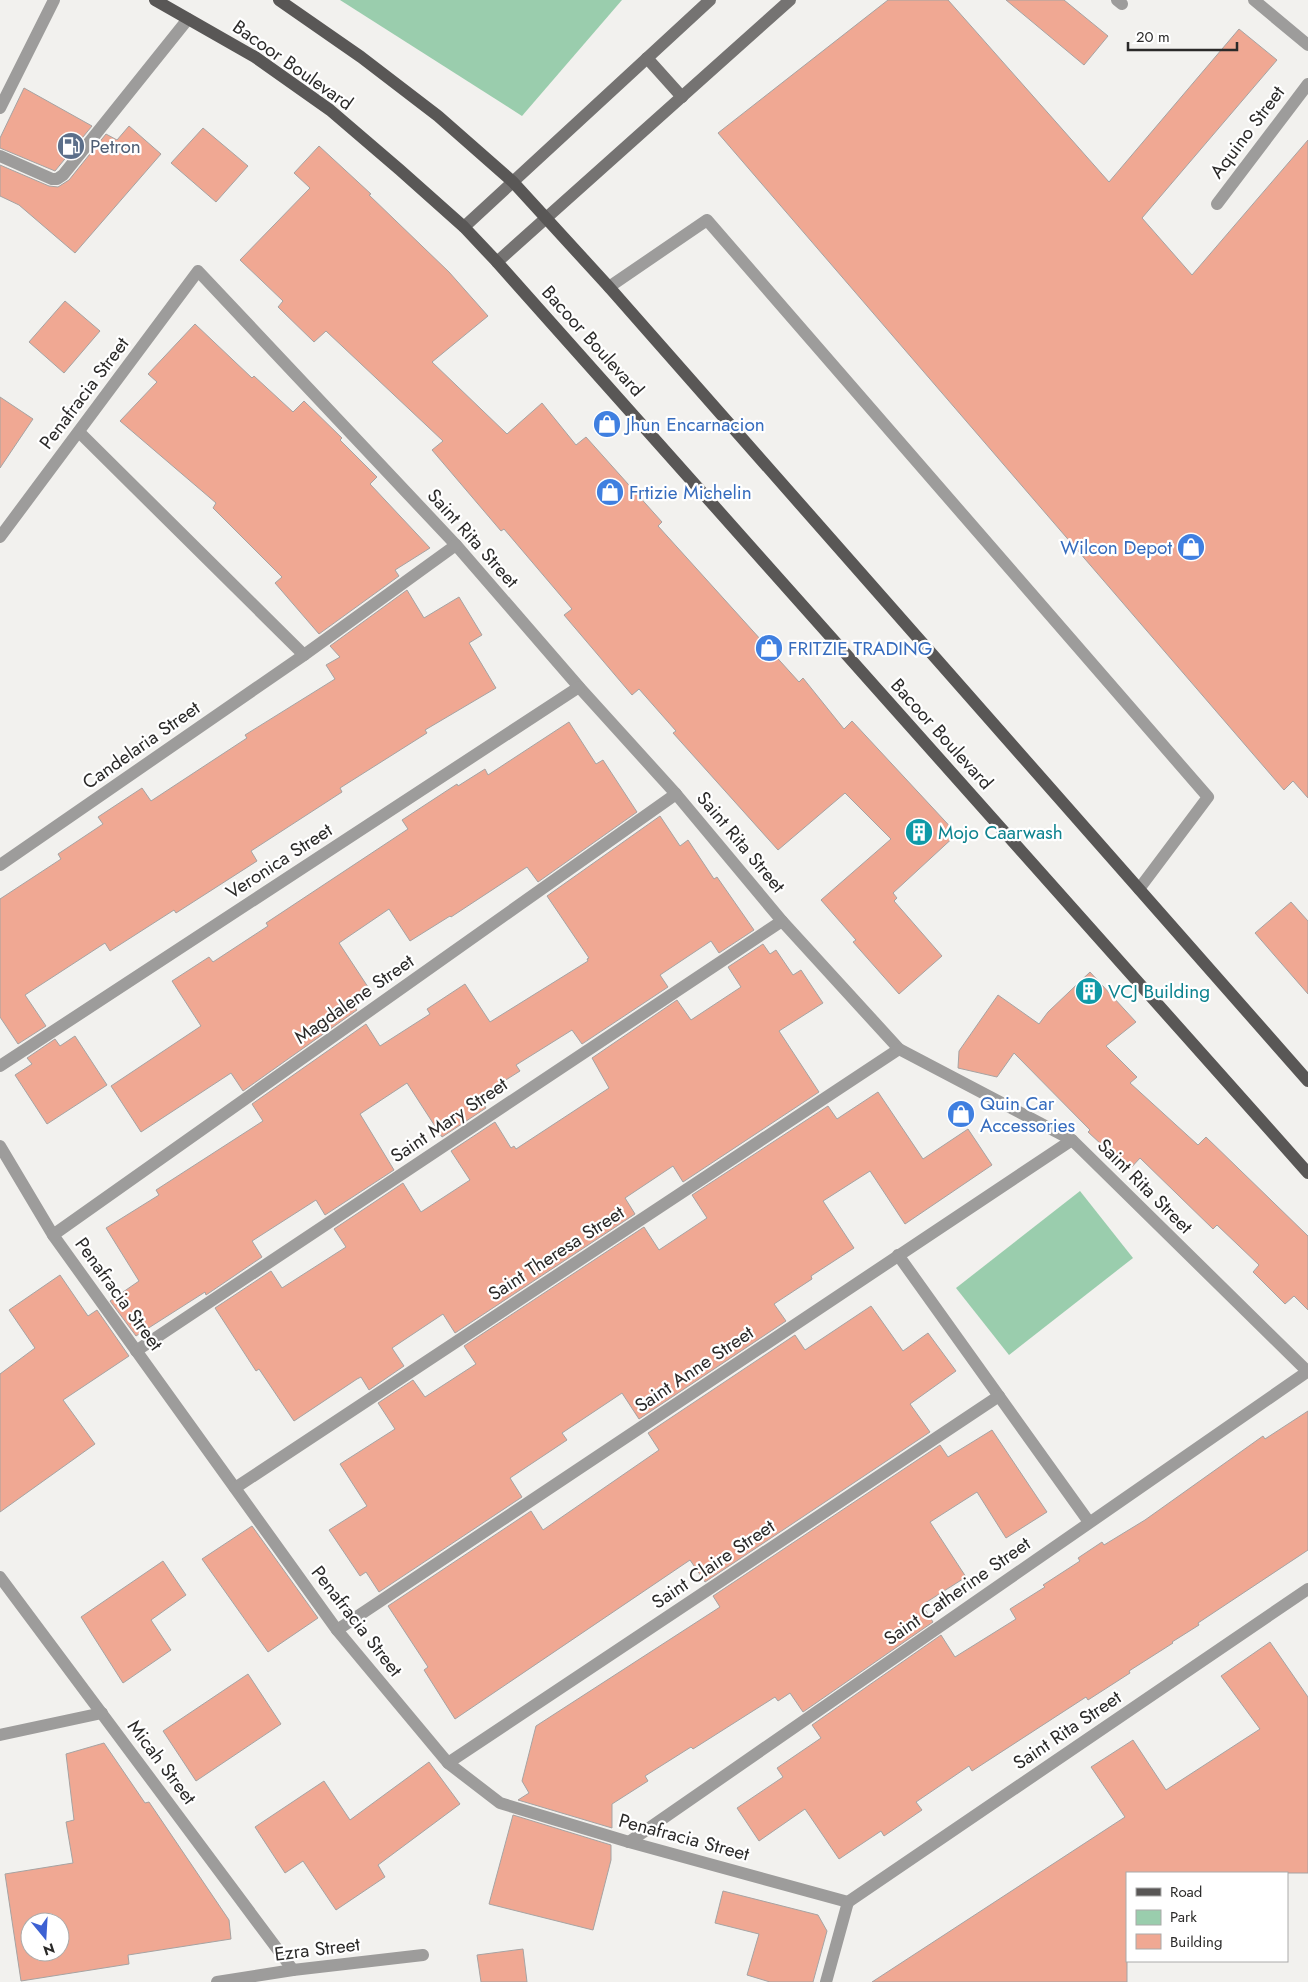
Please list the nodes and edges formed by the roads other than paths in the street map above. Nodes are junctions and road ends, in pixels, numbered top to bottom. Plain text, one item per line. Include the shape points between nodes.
1 (54, 0) edge
2 (155, 0) edge
3 (278, 0) edge
4 (710, 0) edge
5 (790, 0) edge
6 (1254, 0) edge
7 (188, 19) junction
8 (1308, 45) edge
9 (647, 58) junction
10 (1308, 84) edge
11 (682, 97) junction
12 (0, 108) edge
13 (0, 156) edge
14 (513, 182) junction
15 (1216, 204) dead end
16 (546, 217) junction
17 (464, 227) junction
18 (498, 262) junction
19 (198, 271) joint
20 (608, 286) junction
21 (79, 432) junction
22 (0, 537) edge
23 (456, 545) junction
24 (304, 655) junction
25 (579, 687) junction
26 (676, 794) junction
27 (0, 865) edge
28 (1139, 888) junction
29 (782, 921) junction
30 (899, 1049) junction
31 (0, 1066) edge
32 (1308, 1081) edge
33 (1072, 1140) junction
34 (0, 1146) edge
35 (1308, 1173) edge
36 (53, 1234) junction
37 (898, 1255) junction
38 (136, 1351) junction
39 (1308, 1372) edge
40 (999, 1396) junction
41 (235, 1488) junction
42 (1089, 1522) junction
43 (0, 1577) edge
44 (1308, 1590) edge
45 (337, 1630) junction
46 (102, 1713) junction
47 (0, 1735) edge
48 (448, 1763) junction
49 (629, 1842) junction
50 (848, 1902) junction
51 (422, 1955) dead end
52 (293, 1970) junction
53 (217, 1982) edge
54 (826, 1982) edge

1 - 12 street
2 - 7 main road, Bacoor Boulevard
3 - 14 main road via 361,57 438,116
4 - 9 street
5 - 11 street
6 - 8 street
7 - 13 street via 57,179
7 - 17 main road, Bacoor Boulevard via 255,57 330,110
9 - 11 street
9 - 14 street
10 - 15 street, Aquino Street
11 - 16 street
14 - 16 main road
14 - 17 street
16 - 18 street
16 - 20 main road
17 - 18 main road, Bacoor Boulevard
18 - 35 main road, Bacoor Boulevard
19 - 21 street, Penafracia Street
19 - 23 street, Saint Rita Street
20 - 28 main road
20 - 28 street via 707,220 1208,797
21 - 22 street, Penafracia Street
21 - 24 street
23 - 24 street, Candelaria Street
23 - 25 street, Saint Rita Street
24 - 27 street, Candelaria Street
25 - 26 street, Saint Rita Street
25 - 31 street, Veronica Street
26 - 29 street, Saint Rita Street
26 - 36 street, Magdalene Street
28 - 32 main road
29 - 30 street, Saint Rita Street
29 - 38 street, Saint Mary Street
30 - 33 street, Saint Rita Street
30 - 41 street, Saint Theresa Street
33 - 37 street, Saint Anne Street
33 - 39 street, Saint Rita Street
34 - 36 street, Penafracia Street
36 - 38 street, Penafracia Street
37 - 40 street
37 - 45 street, Saint Anne Street
38 - 41 street, Penafracia Street
39 - 42 street, Saint Catherine Street
40 - 42 street
40 - 48 street, Saint Claire Street
41 - 45 street, Penafracia Street
42 - 49 street, Saint Catherine Street
43 - 46 street, Micah Street
44 - 50 street, Saint Rita Street
45 - 48 street, Penafracia Street
46 - 47 street
46 - 52 street, Micah Street
48 - 49 street, Penafracia Street via 500,1804
49 - 50 street, Penafracia Street
50 - 54 street
51 - 52 street, Ezra Street
52 - 53 street, Ezra Street

